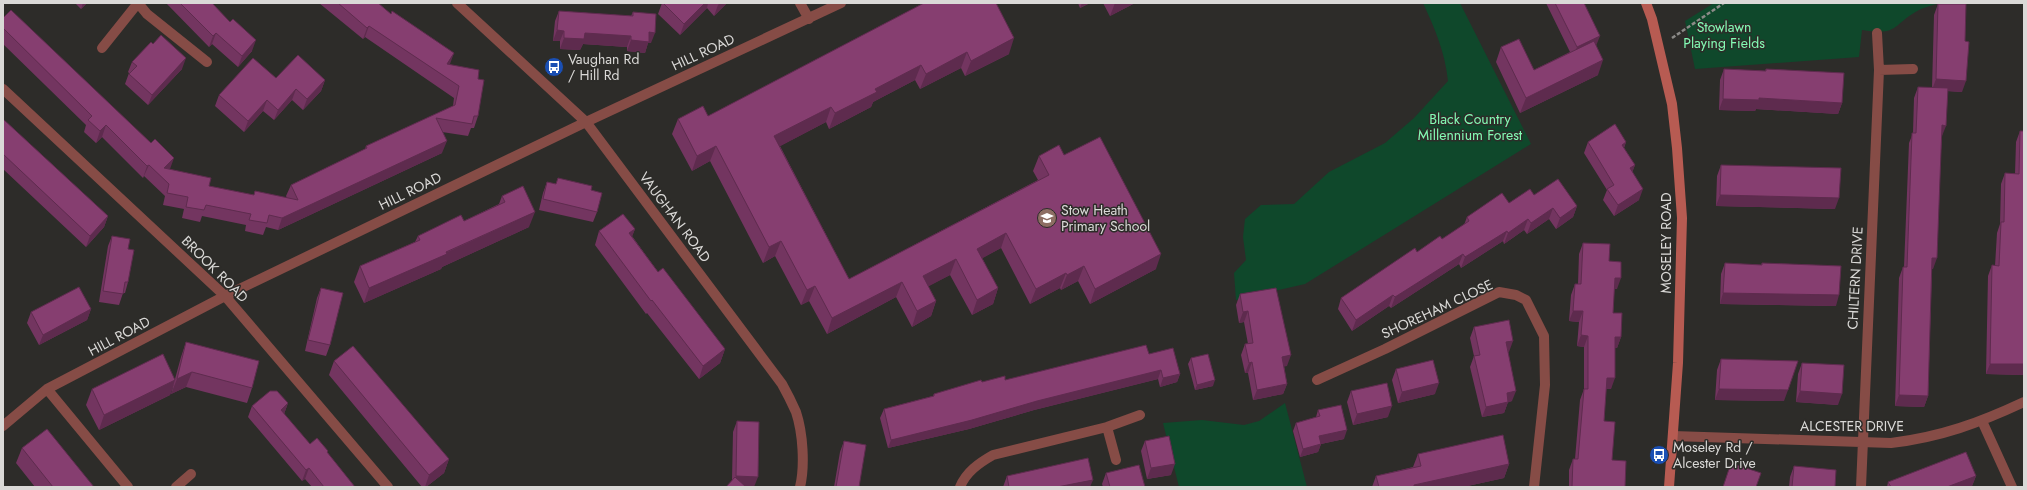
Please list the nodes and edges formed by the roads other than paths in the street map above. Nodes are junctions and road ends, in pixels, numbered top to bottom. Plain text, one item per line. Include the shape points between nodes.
1 (138, 3) edge
2 (458, 3) edge
3 (800, 3) edge
4 (841, 3) edge
5 (1646, 3) edge
6 (809, 18) junction
7 (1877, 33) dead end
8 (102, 48) dead end
9 (207, 62) dead end
10 (1913, 69) dead end
11 (1879, 70) junction
12 (3, 89) edge
13 (586, 122) junction
14 (225, 296) junction
15 (1317, 380) dead end
16 (47, 389) junction
17 (2024, 402) edge
18 (1140, 415) dead end
19 (1982, 421) junction
20 (3, 426) edge
21 (1107, 427) junction
22 (1673, 436) junction
23 (1862, 442) junction
24 (1116, 460) dead end
25 (191, 474) dead end
26 (128, 487) edge
27 (176, 487) edge
28 (388, 487) edge
29 (800, 487) edge
30 (960, 487) edge
31 (1534, 487) edge
32 (1669, 487) edge
33 (1861, 487) edge
34 (2012, 487) edge

1 - 8 street
1 - 9 street via 147,14
2 - 13 street, VAUGHAN ROAD
3 - 6 street
4 - 6 street, HILL ROAD
5 - 22 street, MOSELEY ROAD via 1672,104 1678,148 1682,218
6 - 13 street, HILL ROAD
7 - 11 street, CHILTERN DRIVE
10 - 11 street
11 - 23 street, CHILTERN DRIVE
12 - 14 street, BROOK ROAD
13 - 14 street, HILL ROAD
13 - 29 street, VAUGHAN ROAD via 782,384 796,413 802,447 803,474
14 - 16 street, HILL ROAD
14 - 28 street, BROOK ROAD
15 - 31 street, SHOREHAM CLOSE via 1499,292 1516,295 1526,300 1544,336 1545,385
16 - 20 street, HILL ROAD
16 - 26 street
17 - 19 street, ALCESTER DRIVE
18 - 21 street
19 - 23 street, ALCESTER DRIVE via 1922,439 1891,443
19 - 34 street
21 - 24 street
21 - 30 street via 993,455 977,464 963,479
22 - 23 street, ALCESTER DRIVE
22 - 32 street, MOSELEY ROAD
23 - 33 street, CHILTERN DRIVE
25 - 27 street

